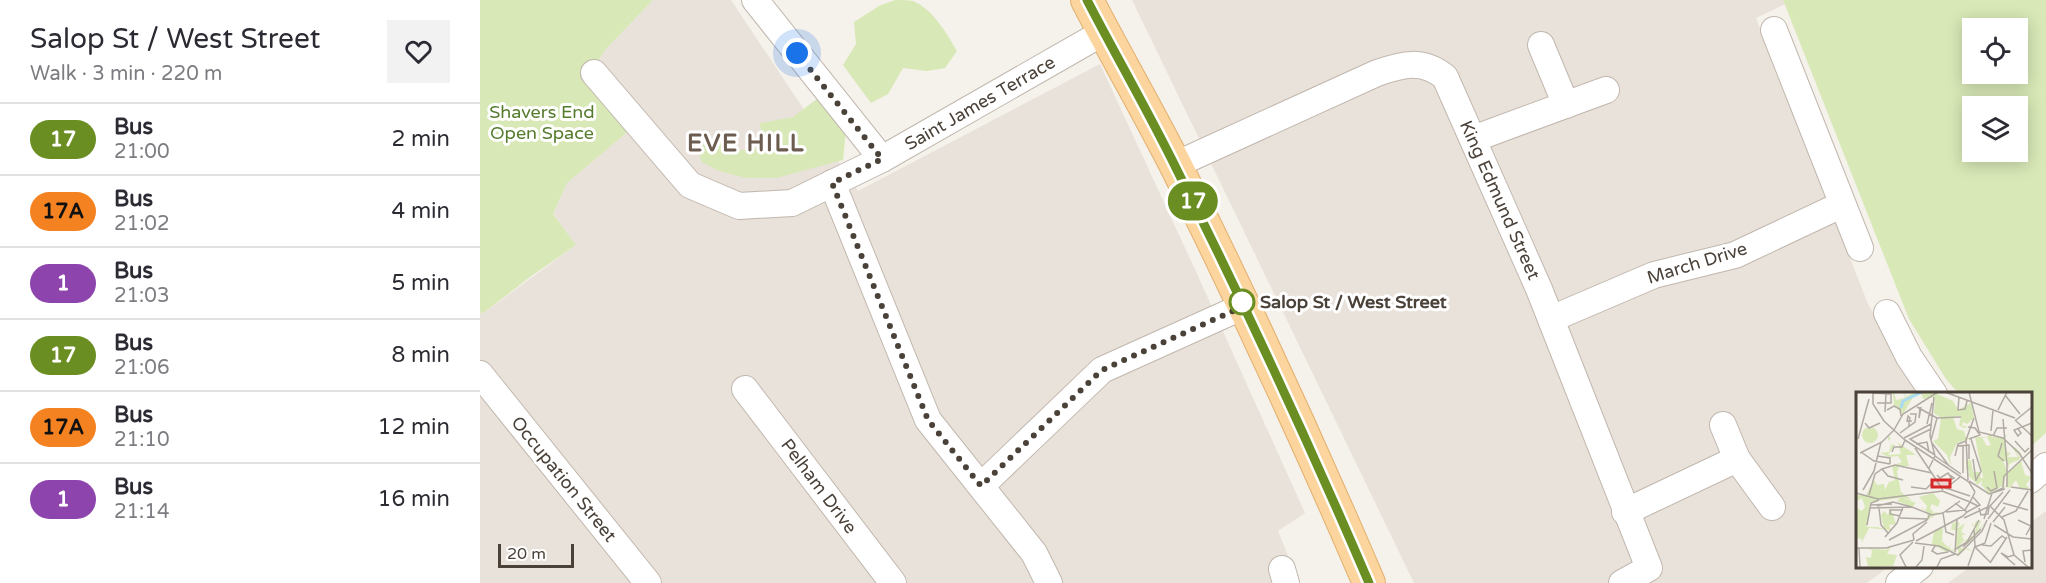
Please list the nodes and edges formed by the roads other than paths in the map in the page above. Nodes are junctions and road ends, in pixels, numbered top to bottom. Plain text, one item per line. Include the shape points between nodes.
1 (755, 0) edge
2 (1087, 0) edge
3 (1774, 30) dead end
4 (1104, 32) junction
5 (1541, 45) dead end
6 (594, 73) dead end
7 (1606, 90) dead end
8 (1566, 105) junction
9 (1473, 140) junction
10 (882, 159) junction
11 (1175, 165) junction
12 (832, 183) junction
13 (1841, 205) junction
14 (1860, 248) dead end
15 (1244, 306) junction
16 (1887, 313) dead end
17 (1551, 319) junction
18 (480, 374) edge
19 (745, 389) dead end
20 (1933, 392) edge
21 (1723, 425) dead end
22 (1737, 459) junction
23 (2046, 466) edge
24 (2031, 479) edge
25 (981, 486) junction
26 (1772, 507) dead end
27 (1625, 512) junction
28 (1919, 568) edge
29 (648, 583) edge
30 (893, 583) edge
31 (1049, 583) edge
32 (1369, 583) edge
33 (1622, 583) edge
34 (1899, 583) edge

1 - 10 street
2 - 4 main road
3 - 13 street
4 - 10 street, Saint James Terrace
4 - 11 main road
5 - 8 street
6 - 12 street, Saint James Terrace via 690,185 740,206 792,203
7 - 8 street
8 - 9 street
9 - 11 street, King Edmund Street via 1446,77 1434,68 1397,66
9 - 17 street, King Edmund Street
10 - 12 street, Saint James Terrace
11 - 15 main road
12 - 25 street via 928,420
13 - 14 street
13 - 17 street, March Drive via 1735,255 1654,274
15 - 25 street via 1102,370
15 - 32 main road
16 - 20 street
17 - 27 street, King Edmund Street
18 - 29 street, Occupation Street
19 - 30 street, Pelham Drive
21 - 22 street
22 - 26 street
22 - 27 street
23 - 24 street
25 - 31 street via 1034,553
27 - 33 street, King Edmund Street via 1649,568
28 - 34 street

